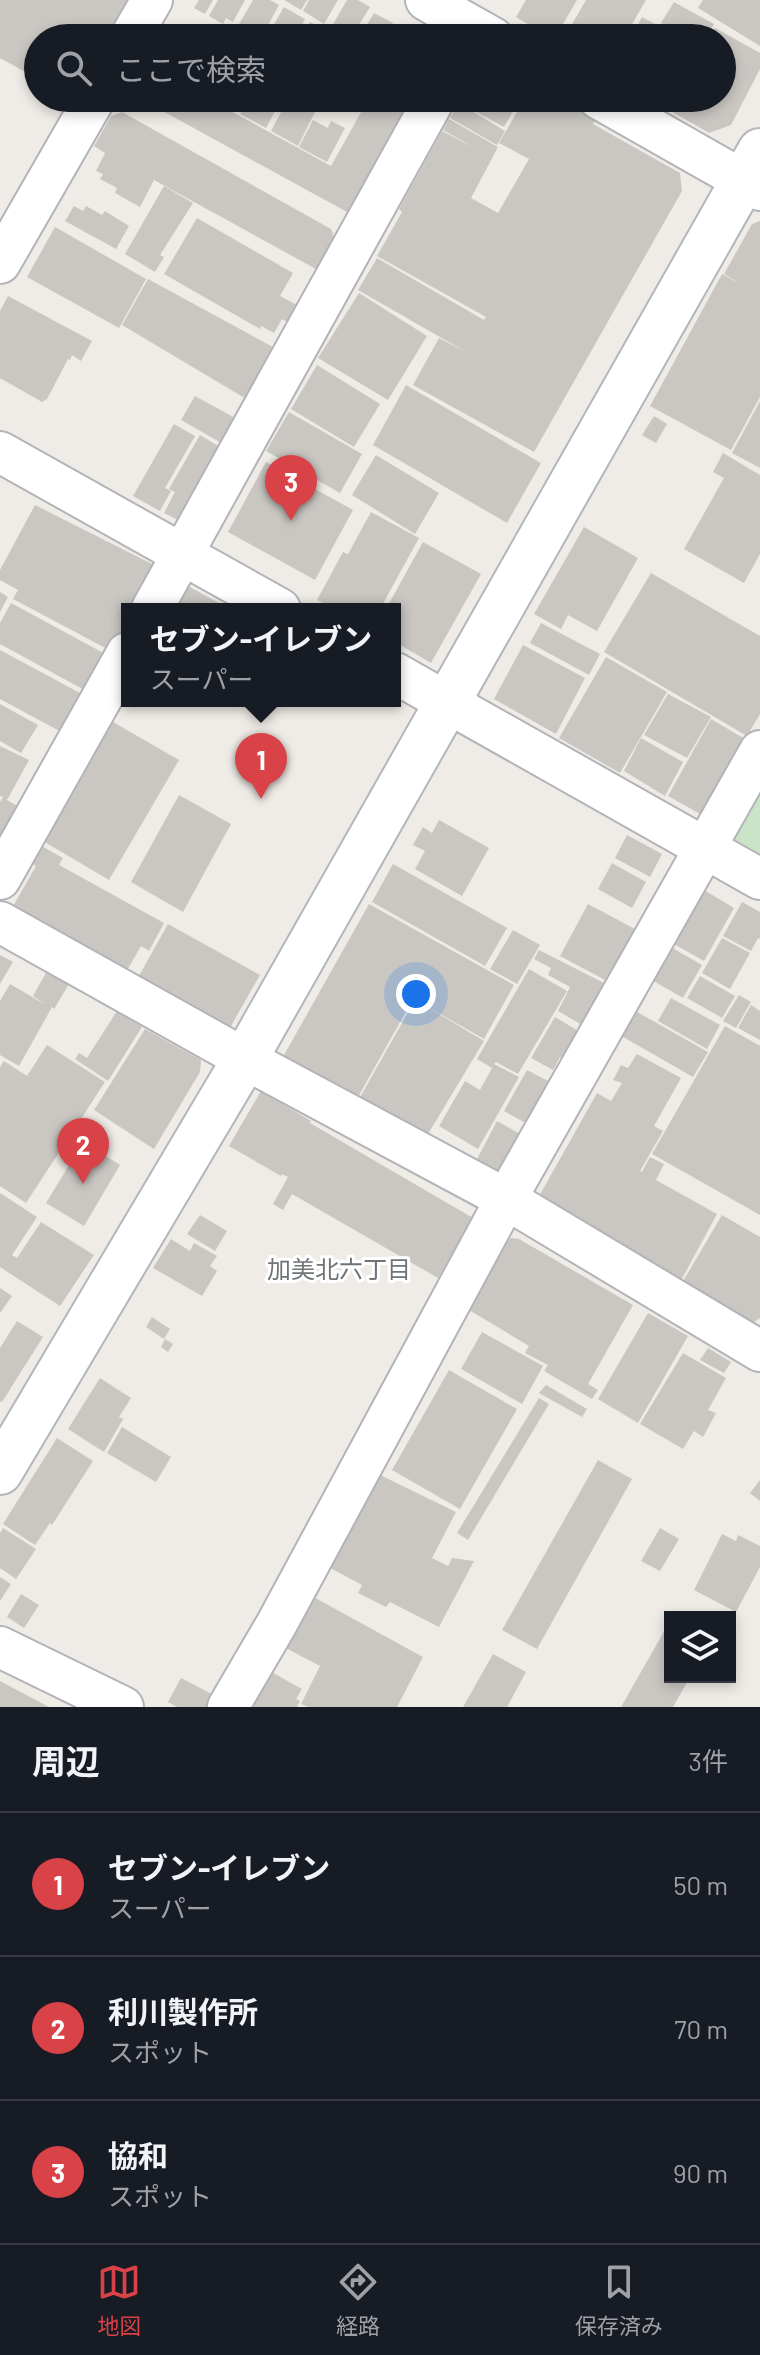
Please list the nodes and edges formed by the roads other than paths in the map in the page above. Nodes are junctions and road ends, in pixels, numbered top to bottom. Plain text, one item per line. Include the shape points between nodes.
1 (152, 0) edge
2 (426, 0) edge
3 (138, 24) edge
4 (463, 24) edge
5 (87, 112) edge
6 (427, 112) edge
7 (627, 112) edge
8 (755, 174) edge
9 (0, 263) edge
10 (0, 452) edge
11 (183, 555) junction
12 (155, 603) edge
13 (269, 603) edge
14 (121, 664) edge
15 (401, 676) edge
16 (448, 703) junction
17 (760, 751) edge
18 (705, 849) junction
19 (0, 879) edge
20 (760, 879) edge
21 (0, 922) edge
22 (245, 1059) junction
23 (506, 1199) junction
24 (760, 1351) edge
25 (0, 1472) edge
26 (0, 1647) edge
27 (123, 1707) edge
28 (228, 1707) edge

1 - 3 street
2 - 4 street
5 - 9 street
6 - 11 street
7 - 8 street
8 - 16 street
10 - 11 street
11 - 12 street
11 - 13 street
14 - 19 street
15 - 16 street
16 - 18 street
16 - 22 street
17 - 18 street
18 - 20 street
18 - 23 street
21 - 22 street
22 - 23 street
22 - 25 street
23 - 24 street
23 - 28 street
26 - 27 street

